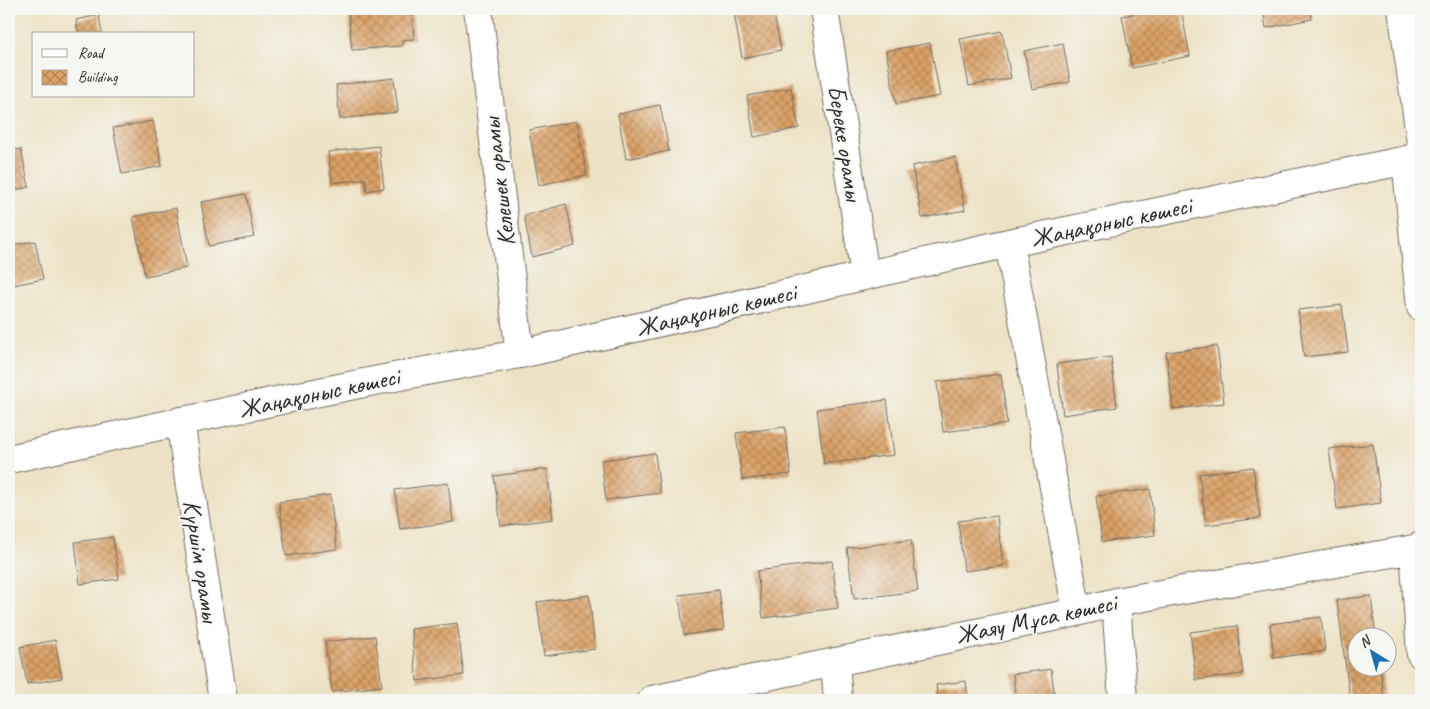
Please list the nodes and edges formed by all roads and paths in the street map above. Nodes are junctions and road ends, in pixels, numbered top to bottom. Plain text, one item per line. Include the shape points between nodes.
1 (478, 9) edge
2 (824, 9) edge
3 (1402, 9) edge
4 (1416, 153) edge
5 (1009, 243) junction
6 (865, 276) junction
7 (1421, 308) edge
8 (520, 354) junction
9 (180, 421) junction
10 (9, 458) edge
11 (1418, 547) edge
12 (1116, 602) junction
13 (1077, 612) junction
14 (1421, 654) edge
15 (835, 662) junction
16 (222, 700) edge
17 (652, 700) edge
18 (838, 700) edge
19 (1122, 700) edge

1 - 8 street, Келешек орамы
2 - 6 street, Береке орамы
3 - 4 street
4 - 5 street, Жаңақоныс көшесі
4 - 7 street
5 - 6 street, Жаңақоныс көшесі
5 - 13 street
6 - 8 street, Жаңақоныс көшесі
8 - 9 street, Жаңақоныс көшесі
9 - 10 street, Жаңақоныс көшесі
9 - 16 street, Күршім орамы
11 - 12 street, Жаяу Мұса көшесі
11 - 14 street
12 - 13 street, Жаяу Мұса көшесі
12 - 19 street
13 - 15 street, Жаяу Мұса көшесі
15 - 17 street, Жаяу Мұса көшесі
15 - 18 street

